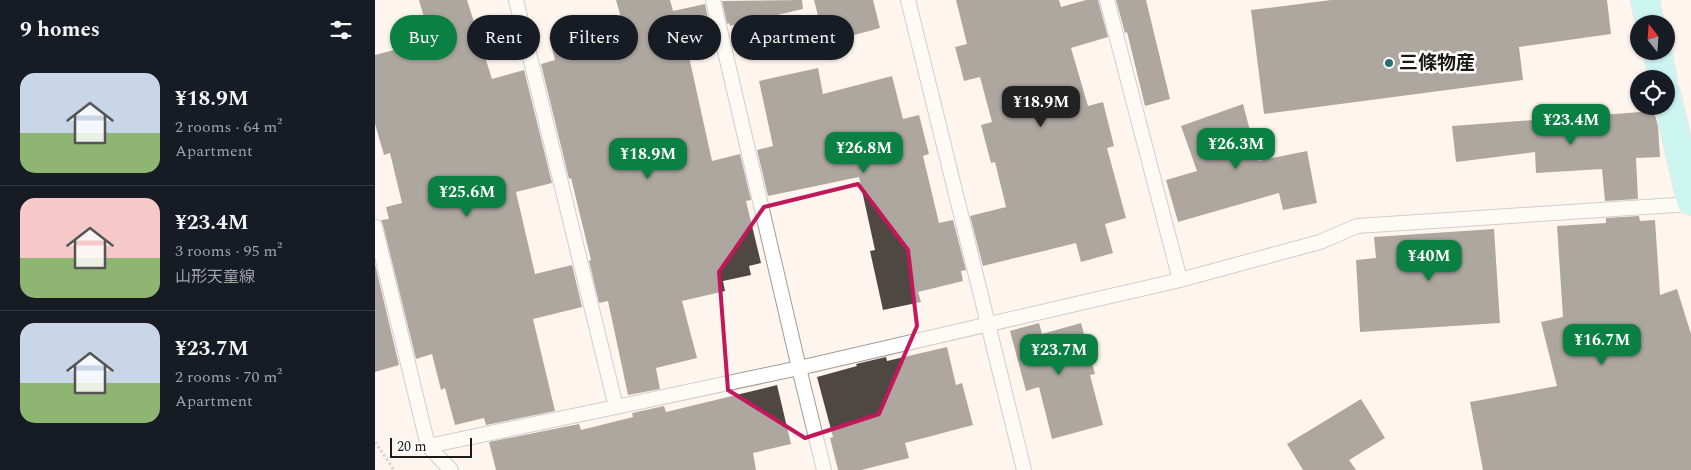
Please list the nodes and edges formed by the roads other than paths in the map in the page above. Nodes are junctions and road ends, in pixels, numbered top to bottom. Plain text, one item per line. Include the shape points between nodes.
1 (516, 0) edge
2 (713, 0) edge
3 (909, 0) edge
4 (1107, 0) edge
5 (1645, 0) edge
6 (1649, 15) edge
7 (1671, 115) edge
8 (1691, 202) edge
9 (375, 227) edge
10 (1179, 280) junction
11 (988, 325) junction
12 (799, 368) junction
13 (616, 407) junction
14 (428, 446) junction
15 (451, 470) edge
16 (825, 470) edge
17 (1024, 470) edge

1 - 13 lane
2 - 12 lane
3 - 11 lane
4 - 10 lane
5 - 6 main road
7 - 8 main road
8 - 10 lane via 1357,226 1320,242
9 - 14 lane
10 - 11 lane
11 - 12 lane
11 - 17 lane
12 - 13 lane
12 - 16 lane
13 - 14 lane
14 - 15 lane

